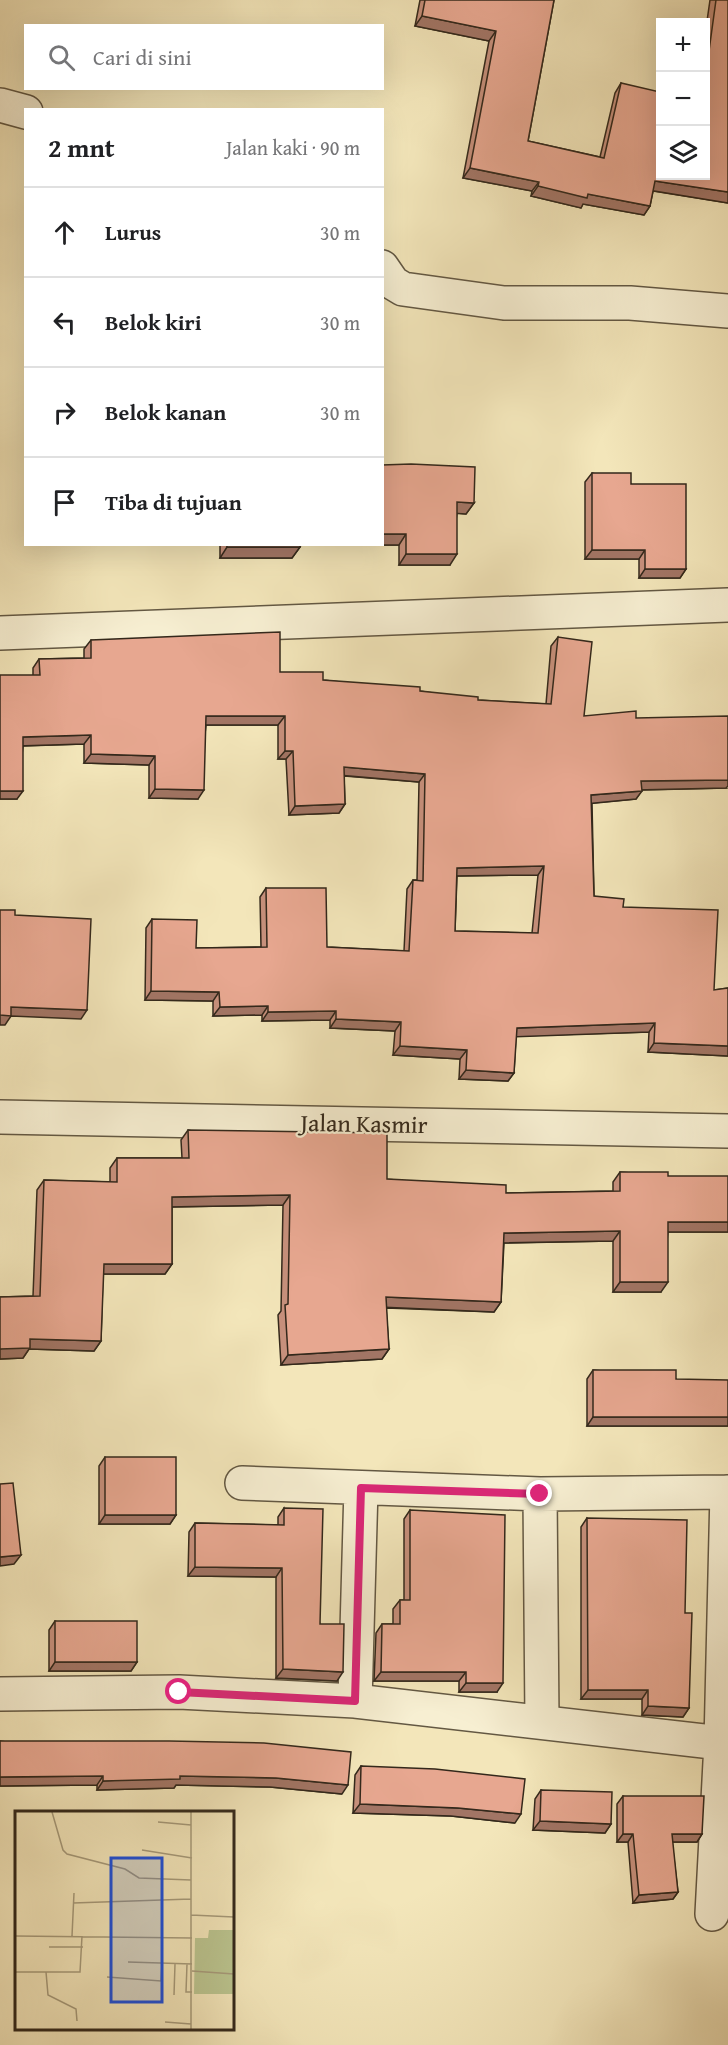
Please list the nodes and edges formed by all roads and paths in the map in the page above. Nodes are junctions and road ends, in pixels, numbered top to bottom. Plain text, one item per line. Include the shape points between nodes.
1 (0, 105) edge
2 (24, 111) edge
3 (384, 270) edge
4 (728, 311) edge
5 (728, 605) edge
6 (0, 633) edge
7 (0, 1117) edge
8 (728, 1131) edge
9 (242, 1483) dead end
10 (361, 1488) junction
11 (728, 1492) edge
12 (540, 1494) junction
13 (0, 1694) edge
14 (355, 1701) junction
15 (542, 1721) junction
16 (720, 1743) junction
17 (711, 1914) dead end

1 - 2 street
3 - 4 street via 403,289 504,303 630,303
5 - 6 street
7 - 8 street, Jalan Kasmir
9 - 10 street
10 - 12 street
10 - 14 street
11 - 12 street
11 - 16 street
12 - 15 street
13 - 14 street via 179,1692
14 - 15 street
15 - 16 street
16 - 17 street

